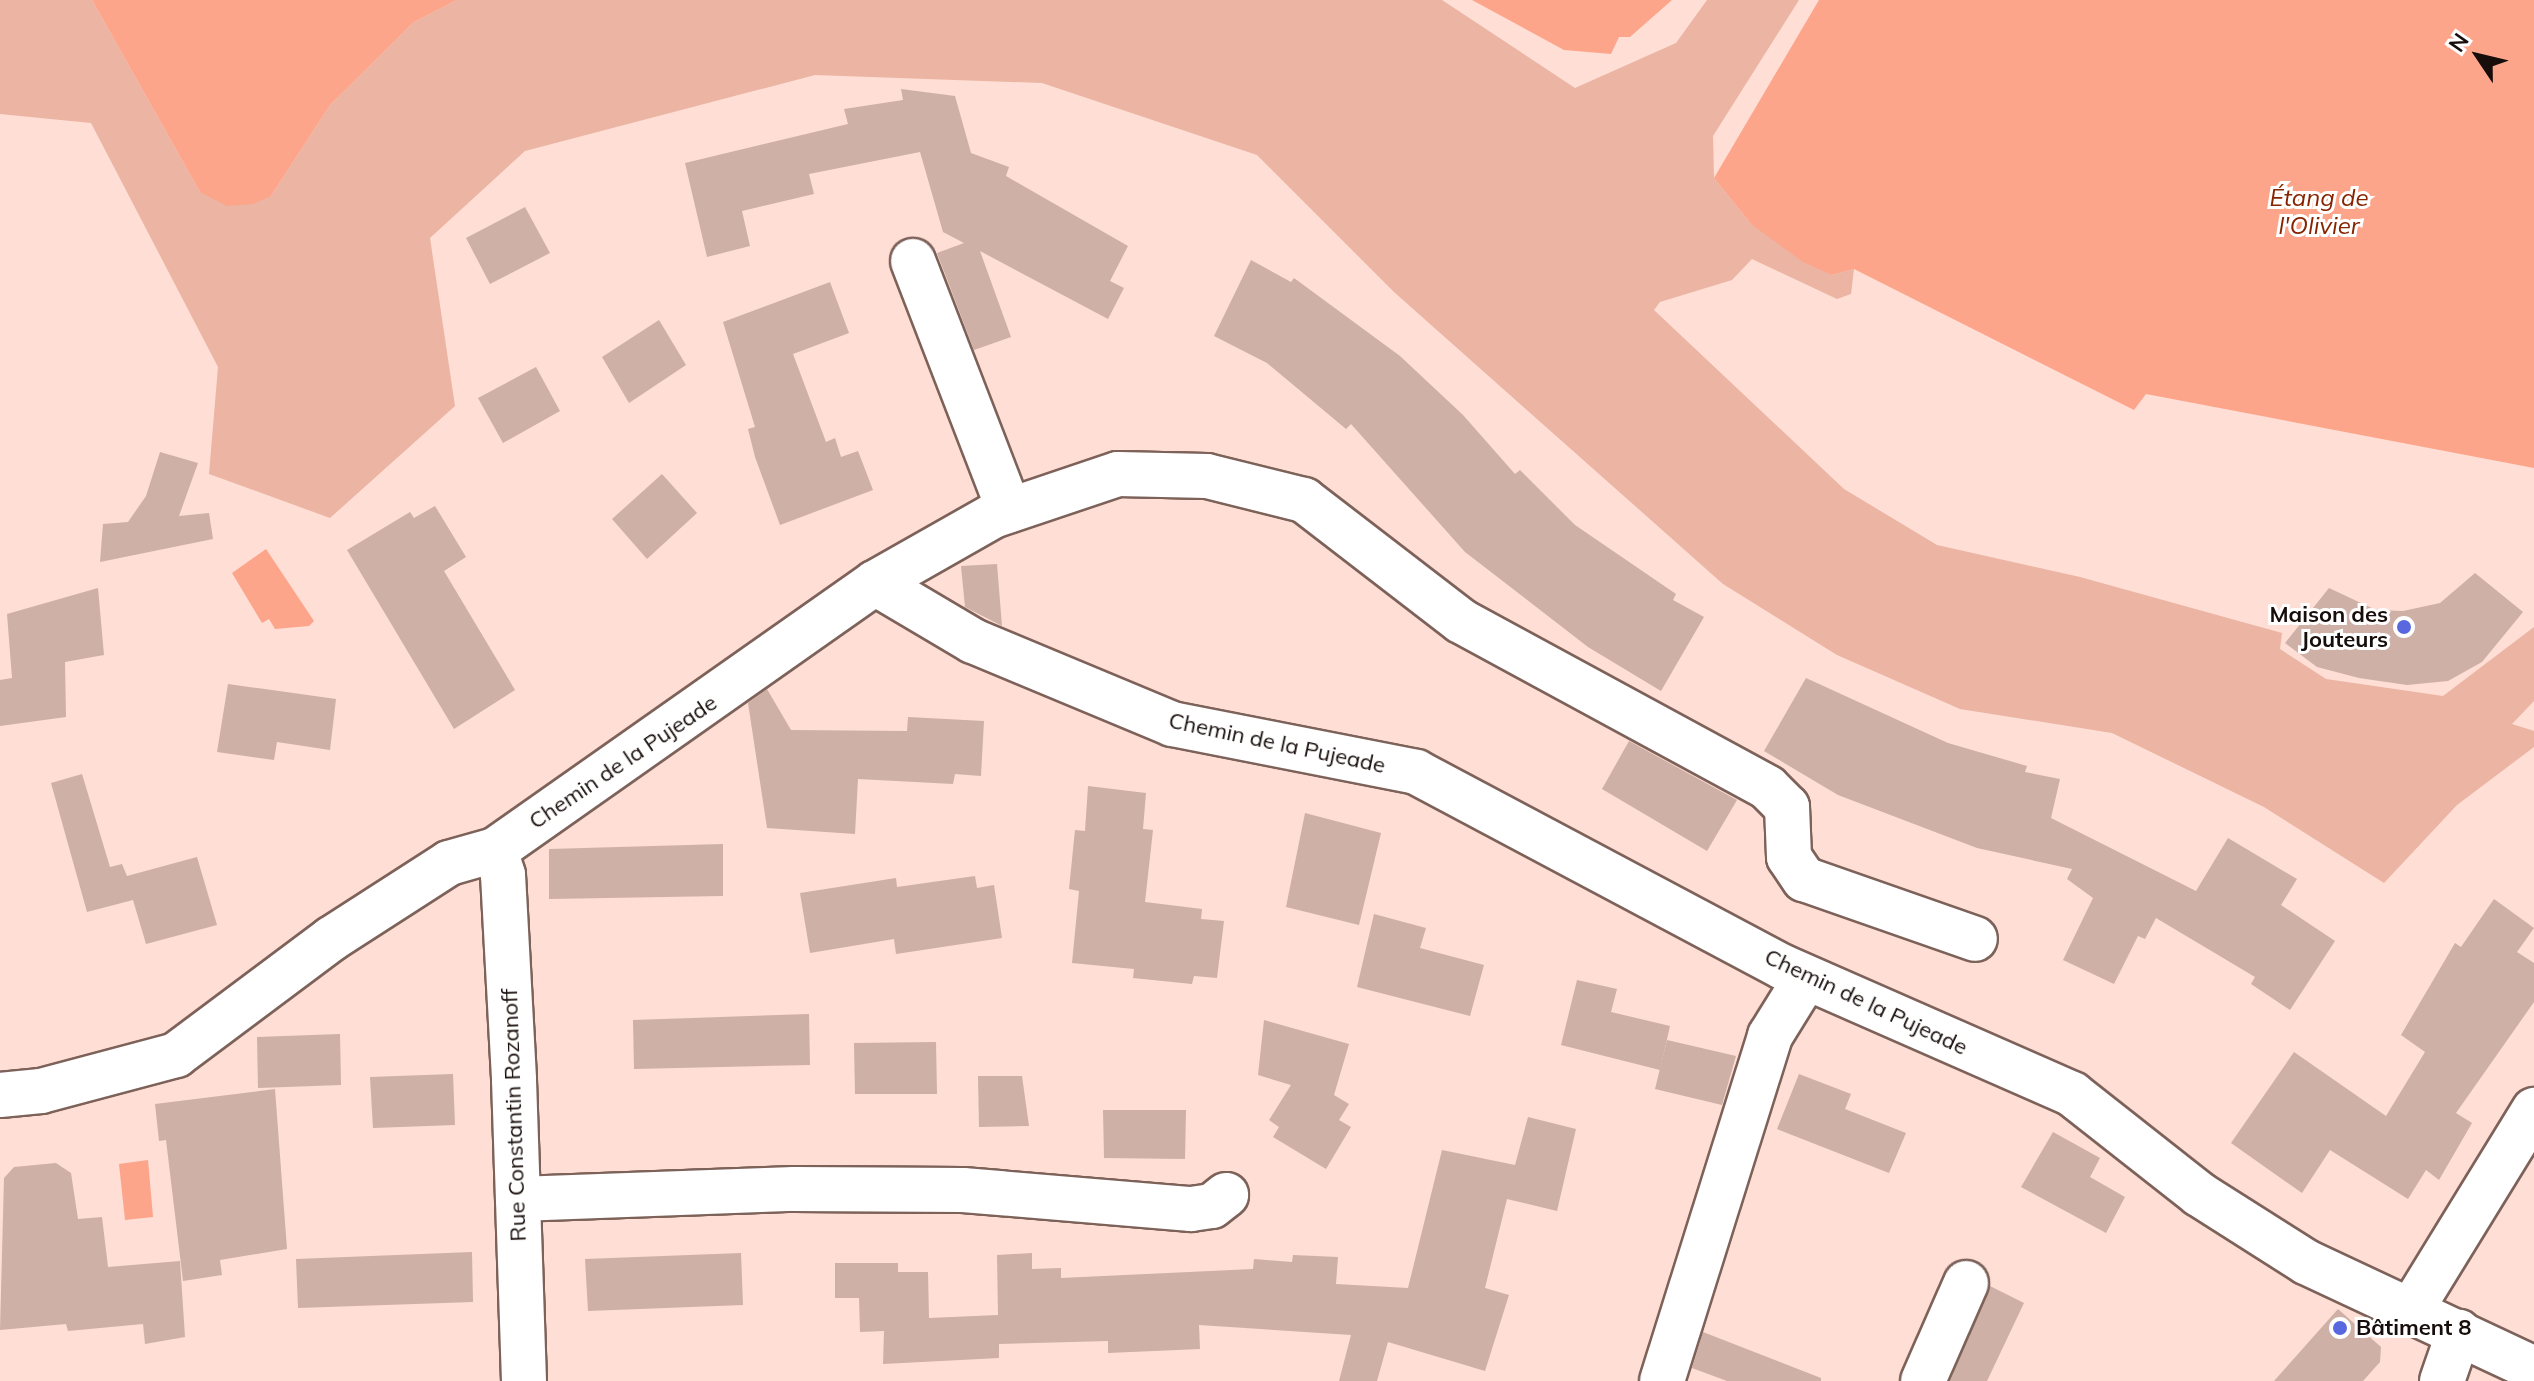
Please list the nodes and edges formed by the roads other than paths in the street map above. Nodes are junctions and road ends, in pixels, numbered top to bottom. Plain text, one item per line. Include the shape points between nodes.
1 (913, 261) dead end
2 (1009, 510) junction
3 (875, 583) junction
4 (495, 850) junction
5 (1975, 939) dead end
6 (1806, 978) junction
7 (0, 1095) edge
8 (2534, 1110) edge
9 (1226, 1195) dead end
10 (518, 1199) junction
11 (1966, 1283) dead end
12 (2411, 1310) junction
13 (2459, 1332) junction
14 (2534, 1369) edge
15 (524, 1381) edge
16 (1662, 1381) edge
17 (1923, 1381) edge
18 (2442, 1381) edge

1 - 2 street
2 - 3 street
2 - 5 street via 1118,474 1207,476 1304,500 1461,621 1768,788 1787,807 1789,857 1804,879
3 - 4 street, Chemin de la Pujeade
3 - 6 street, Chemin de la Pujeade via 973,641 1172,724 1416,772
4 - 7 street, Chemin de la Pujeade via 449,863 331,939 176,1055 41,1091
4 - 10 street, Rue Constantin Rozanoff via 503,875
6 - 12 street, Chemin de la Pujeade via 2072,1094 2199,1194 2306,1262
6 - 16 street via 1770,1036
8 - 12 street
9 - 10 street via 1212,1206 1191,1209 963,1190 794,1189
10 - 15 street, Rue Constantin Rozanoff
11 - 17 street
12 - 13 street, Chemin de la Pujeade
13 - 14 street, Chemin de la Pujeade
13 - 18 street

